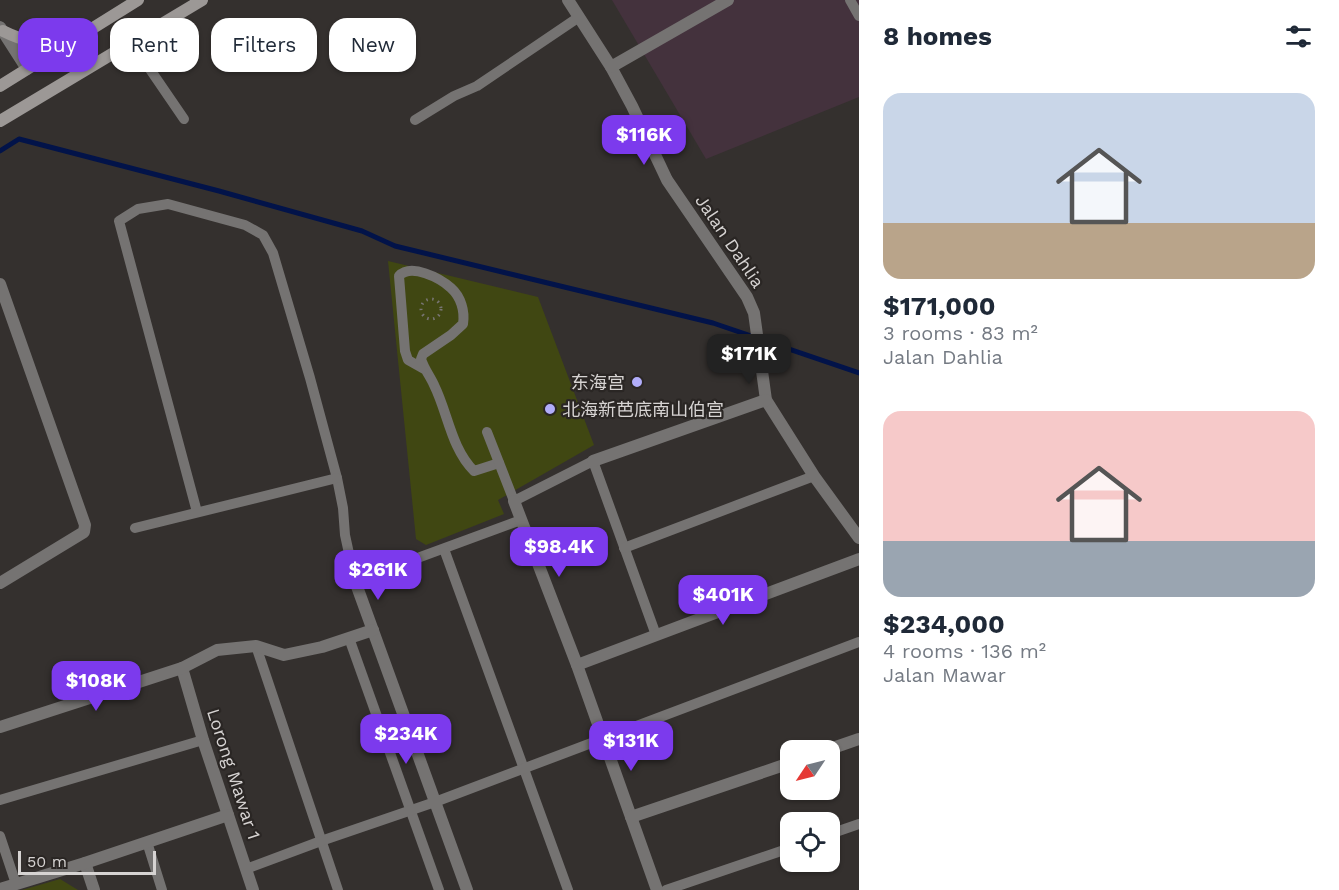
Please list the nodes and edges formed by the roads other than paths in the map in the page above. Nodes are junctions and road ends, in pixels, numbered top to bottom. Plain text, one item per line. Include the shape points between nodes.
1 (138, 0) edge
2 (201, 0) edge
3 (568, 0) edge
4 (727, 0) edge
5 (850, 0) edge
6 (859, 16) edge
7 (579, 17) junction
8 (172, 18) edge
9 (98, 24) edge
10 (2, 29) edge
11 (18, 38) edge
12 (18, 55) edge
13 (110, 56) edge
14 (611, 67) junction
15 (22, 72) edge
16 (152, 72) edge
17 (0, 86) edge
18 (184, 119) dead end
19 (415, 120) dead end
20 (0, 121) edge
21 (0, 284) edge
22 (424, 369) junction
23 (766, 400) junction
24 (487, 432) dead end
25 (593, 461) junction
26 (499, 463) junction
27 (814, 476) junction
28 (337, 478) junction
29 (514, 501) junction
30 (197, 512) junction
31 (521, 520) junction
32 (135, 528) dead end
33 (859, 538) edge
34 (624, 548) junction
35 (444, 549) junction
36 (859, 559) edge
37 (1, 579) edge
38 (355, 581) junction
39 (373, 630) junction
40 (656, 635) junction
41 (349, 638) junction
42 (859, 642) edge
43 (256, 646) junction
44 (577, 664) junction
45 (182, 668) junction
46 (0, 727) edge
47 (603, 739) junction
48 (859, 739) edge
49 (203, 740) junction
50 (840, 746) edge
51 (780, 766) edge
52 (523, 769) junction
53 (0, 800) edge
54 (435, 802) junction
55 (411, 810) junction
56 (228, 815) junction
57 (631, 817) junction
58 (859, 825) edge
59 (840, 831) edge
60 (0, 836) edge
61 (321, 841) junction
62 (147, 842) junction
63 (780, 851) edge
64 (85, 863) junction
65 (246, 869) junction
66 (16, 884) junction
67 (0, 889) edge
68 (94, 890) edge
69 (162, 890) edge
70 (253, 890) edge
71 (338, 890) edge
72 (439, 890) edge
73 (467, 890) edge
74 (568, 890) edge
75 (657, 890) edge
76 (666, 890) edge

1 - 9 street
2 - 8 street
3 - 7 street, Jalan Dahlia
4 - 14 street
5 - 6 lane
7 - 14 street, Jalan Dahlia
7 - 19 lane via 477,86
10 - 11 street
10 - 12 street
13 - 20 street
14 - 23 street, Jalan Dahlia via 667,180 742,289 754,313
15 - 17 street
16 - 18 lane
21 - 37 street via 85,525 84,532
22 - 22 lane via 408,360 405,351 399,276 403,271 418,272 441,282 452,289 463,307 463,324 423,354
22 - 26 lane via 434,383 462,459 474,471
23 - 25 street
23 - 27 street, Jalan Dahlia
24 - 26 lane
25 - 29 lane
25 - 34 lane
26 - 29 lane
27 - 33 street, Jalan Dahlia
27 - 34 lane
28 - 30 lane
28 - 30 lane via 273,253 263,235 245,225 168,204 138,209 119,221
28 - 38 lane
29 - 31 street
30 - 32 lane
31 - 35 lane
31 - 44 street
34 - 40 lane
35 - 38 lane
35 - 52 lane
36 - 40 street
38 - 39 street
39 - 41 street
39 - 54 street
40 - 44 street
41 - 43 street via 284,655
41 - 55 lane
42 - 47 lane
43 - 45 street via 218,650
43 - 61 lane
44 - 47 street
45 - 46 street
45 - 49 street, Lorong Mawar 1
47 - 52 lane
47 - 57 street
48 - 50 street
49 - 53 lane
49 - 56 street, Lorong Mawar 1
51 - 57 street
52 - 54 lane
52 - 74 lane
54 - 55 lane
54 - 73 street
55 - 61 lane
55 - 72 lane
56 - 62 street
56 - 65 street, Lorong Mawar 1
57 - 75 street
58 - 59 lane
60 - 66 lane
61 - 65 lane
61 - 71 lane
62 - 64 street
62 - 69 lane
63 - 76 lane
64 - 66 street
64 - 68 street
65 - 70 street, Lorong Mawar 1
66 - 67 street

